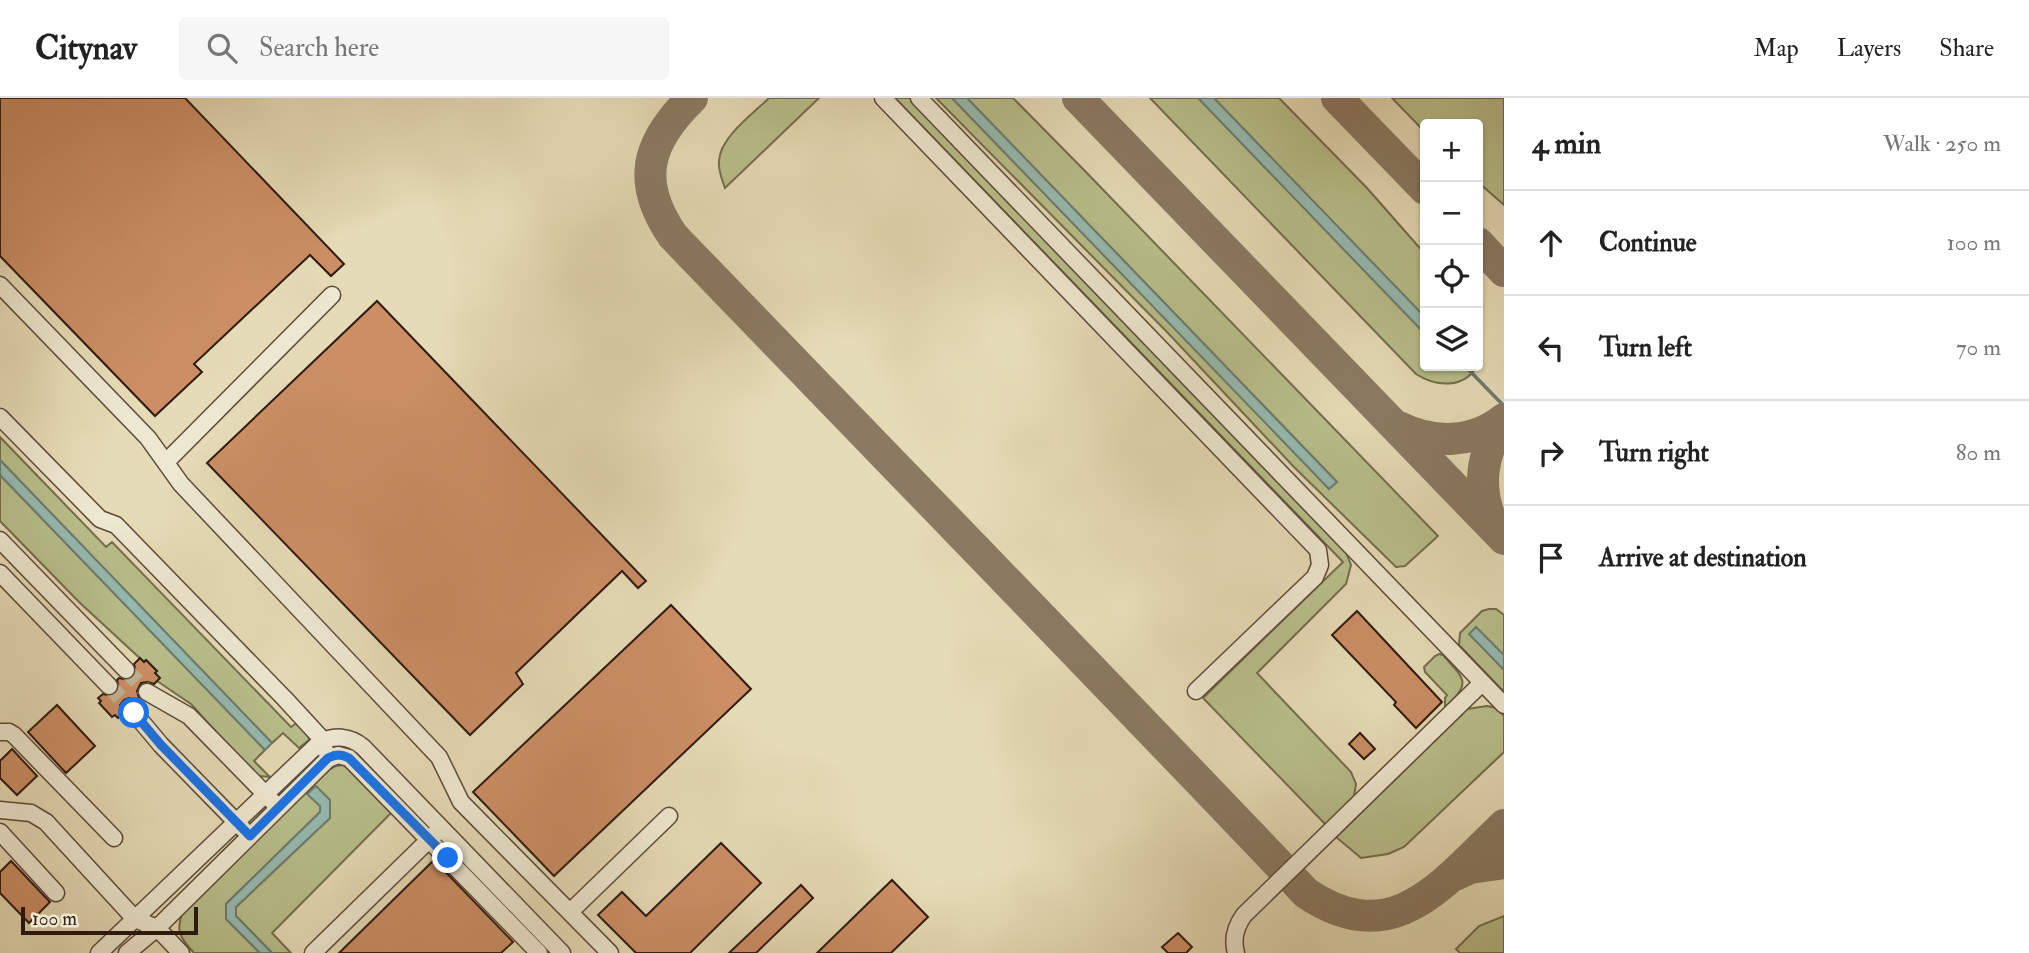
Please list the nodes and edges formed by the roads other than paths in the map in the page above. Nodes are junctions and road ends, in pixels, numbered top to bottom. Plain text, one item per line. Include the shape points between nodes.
1 (883, 98) edge
2 (919, 98) edge
3 (0, 285) edge
4 (332, 295) dead end
5 (0, 417) edge
6 (166, 462) junction
7 (0, 540) edge
8 (0, 573) edge
9 (126, 670) tunnel mouth
10 (1482, 683) junction
11 (109, 686) tunnel mouth
12 (1196, 691) dead end
13 (147, 692) tunnel mouth
14 (1504, 705) edge
15 (130, 708) tunnel mouth
16 (0, 732) edge
17 (321, 741) junction
18 (324, 763) junction
19 (271, 789) junction
20 (278, 807) junction
21 (0, 810) edge
22 (669, 816) dead end
23 (236, 823) junction
24 (0, 832) edge
25 (435, 833) junction
26 (250, 836) junction
27 (114, 838) dead end
28 (56, 893) dead end
29 (569, 912) junction
30 (135, 919) junction
31 (157, 928) junction
32 (99, 953) edge
33 (127, 953) edge
34 (181, 953) edge
35 (313, 953) edge
36 (539, 953) edge
37 (562, 953) edge
38 (610, 953) edge
39 (1236, 953) edge

1 - 12 lane via 1318,551 1320,565 1315,577
2 - 10 lane
3 - 6 lane
4 - 6 lane
5 - 17 lane via 100,519 116,525
6 - 29 lane via 181,484 439,757 461,802
7 - 9 lane
8 - 11 lane
10 - 14 lane
10 - 39 lane via 1244,915 1235,932
13 - 19 lane via 189,716
15 - 23 lane
16 - 27 lane via 14,735
17 - 18 lane
17 - 19 lane
17 - 25 lane via 337,737 358,743
18 - 20 lane
18 - 25 lane via 338,755 349,758
19 - 20 lane
19 - 23 lane
20 - 26 lane
21 - 30 lane via 31,813 46,822
22 - 29 lane
23 - 26 lane
23 - 30 lane
24 - 28 lane
25 - 35 lane
25 - 36 lane
25 - 37 lane
26 - 31 lane
29 - 38 lane
30 - 31 lane
30 - 32 lane
31 - 33 lane
31 - 34 lane

